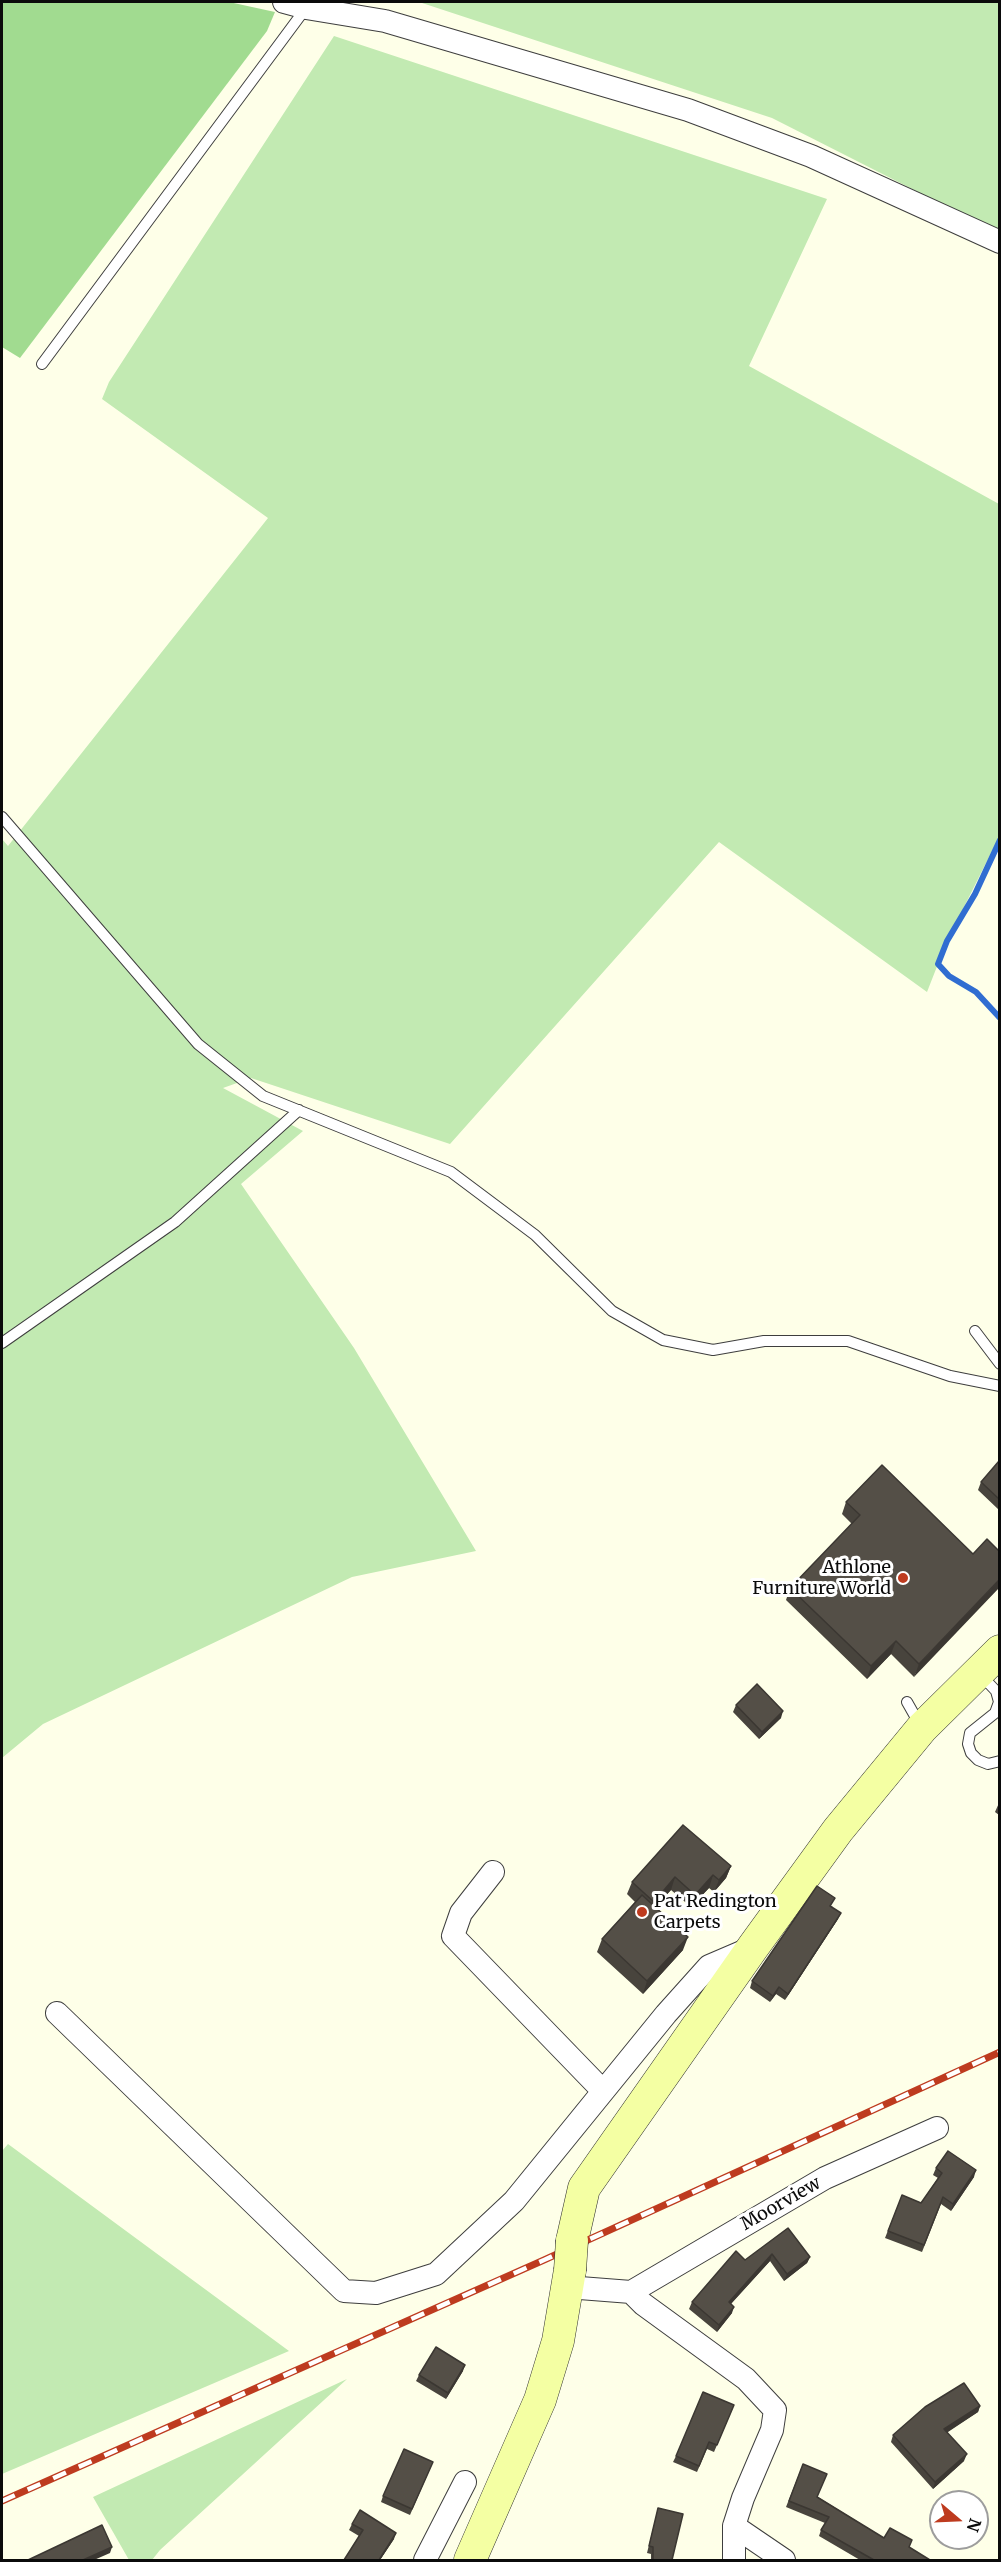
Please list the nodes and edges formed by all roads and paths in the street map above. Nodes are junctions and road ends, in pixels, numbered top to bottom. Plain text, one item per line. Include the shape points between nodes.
1 (295, 5) edge
2 (386, 11) edge
3 (999, 242) edge
4 (42, 364) dead end
5 (2, 817) edge
6 (299, 1110) junction
7 (975, 1331) dead end
8 (2, 1343) edge
9 (999, 1364) edge
10 (999, 1386) edge
11 (989, 1662) edge
12 (999, 1761) edge
13 (493, 1872) dead end
14 (753, 1947) junction
15 (57, 2013) dead end
16 (602, 2090) junction
17 (937, 2128) dead end
18 (570, 2266) junction
19 (631, 2292) junction
20 (465, 2482) dead end
21 (734, 2526) junction
22 (425, 2560) edge
23 (470, 2560) edge
24 (734, 2560) edge
25 (784, 2560) edge

1 - 2 street
1 - 4 lane
2 - 3 street via 688,110 811,156
5 - 6 lane via 198,1044 263,1096
6 - 8 lane via 175,1222
6 - 10 lane via 451,1172 535,1235 612,1311 663,1340 713,1350 764,1341 848,1341 950,1376
7 - 9 lane
11 - 12 lane via 999,1702 995,1713 970,1733 968,1744 978,1760 988,1764
11 - 14 main road via 915,1715
13 - 16 street via 461,1913 453,1936
14 - 16 street via 710,1966
14 - 18 main road via 584,2188
15 - 16 street via 344,2291 376,2292 436,2274 514,2201
17 - 19 street, Moorview via 825,2178
18 - 19 street
18 - 23 main road via 558,2341 540,2400
19 - 21 street via 746,2379 775,2410 772,2430
20 - 22 street
21 - 24 street
21 - 25 street

